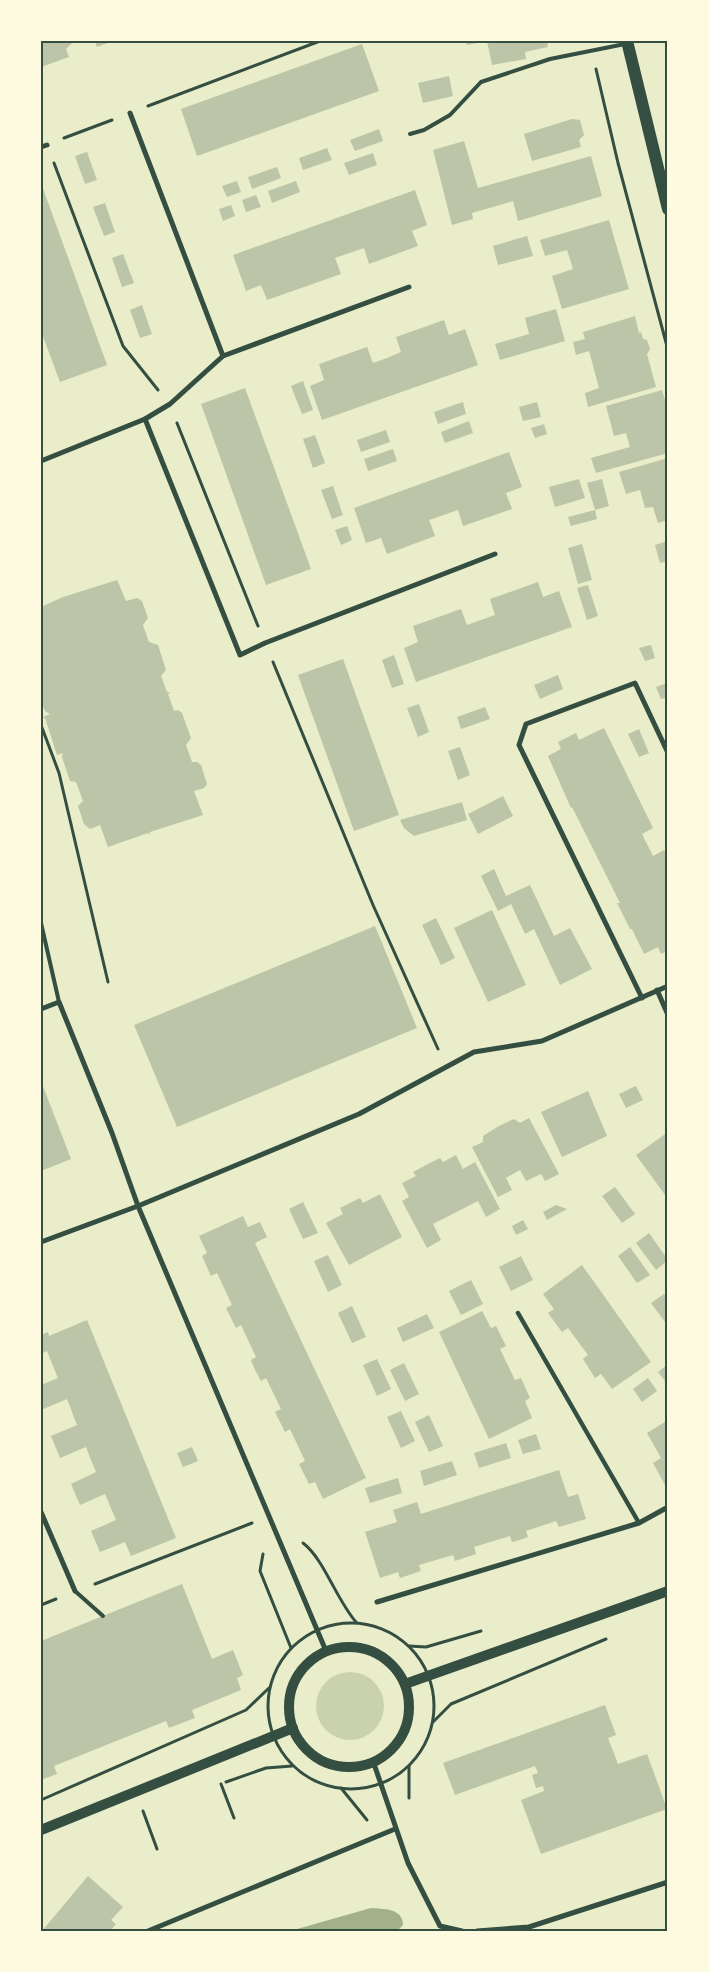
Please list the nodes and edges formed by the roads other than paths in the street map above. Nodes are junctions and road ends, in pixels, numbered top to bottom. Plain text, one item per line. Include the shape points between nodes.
1 (627, 42) edge
2 (130, 113) road end
3 (410, 134) dead end
4 (47, 145) road end
5 (41, 147) edge
6 (668, 209) edge
7 (409, 287) dead end
8 (223, 356) junction
9 (145, 420) junction
10 (41, 461) edge
11 (495, 554) dead end
12 (668, 753) edge
13 (41, 923) edge
14 (668, 986) edge
15 (657, 990) junction
16 (642, 998) junction
17 (59, 1002) junction
18 (41, 1008) edge
19 (668, 1014) edge
20 (138, 1206) junction
21 (41, 1242) edge
22 (518, 1313) dead end
23 (668, 1507) edge
24 (41, 1512) edge
25 (640, 1524) junction
26 (74, 1591) joint
27 (668, 1591) edge
28 (377, 1602) dead end
29 (103, 1616) dead end
30 (326, 1651) junction
31 (405, 1684) junction
32 (293, 1728) junction
33 (373, 1761) junction
34 (395, 1829) junction
35 (41, 1830) edge
36 (668, 1882) edge
37 (148, 1931) edge
38 (462, 1931) edge
39 (477, 1931) edge

1 - 3 lane via 550,59 481,82 450,115
1 - 6 main road
2 - 8 street
4 - 5 street
7 - 8 street
8 - 9 street via 170,404
9 - 10 street
9 - 11 street via 240,655
12 - 16 street via 635,683 526,724 519,745
13 - 17 lane
14 - 15 street
15 - 16 street
15 - 19 street
16 - 20 street via 542,1041 474,1052 359,1114
17 - 18 street
17 - 20 street
20 - 21 street
20 - 30 street
22 - 25 street
23 - 25 street
24 - 26 street
25 - 28 street
26 - 29 lane
27 - 31 main road
30 - 31 main road via 347,1647 368,1650 390,1663
30 - 32 main road via 307,1664 294,1683 290,1706
31 - 33 main road via 409,1706 405,1729 392,1748
32 - 33 main road via 306,1749 327,1762 350,1767
32 - 35 main road
33 - 34 street
34 - 37 street
34 - 38 street via 408,1863 440,1926
36 - 39 street via 529,1927

